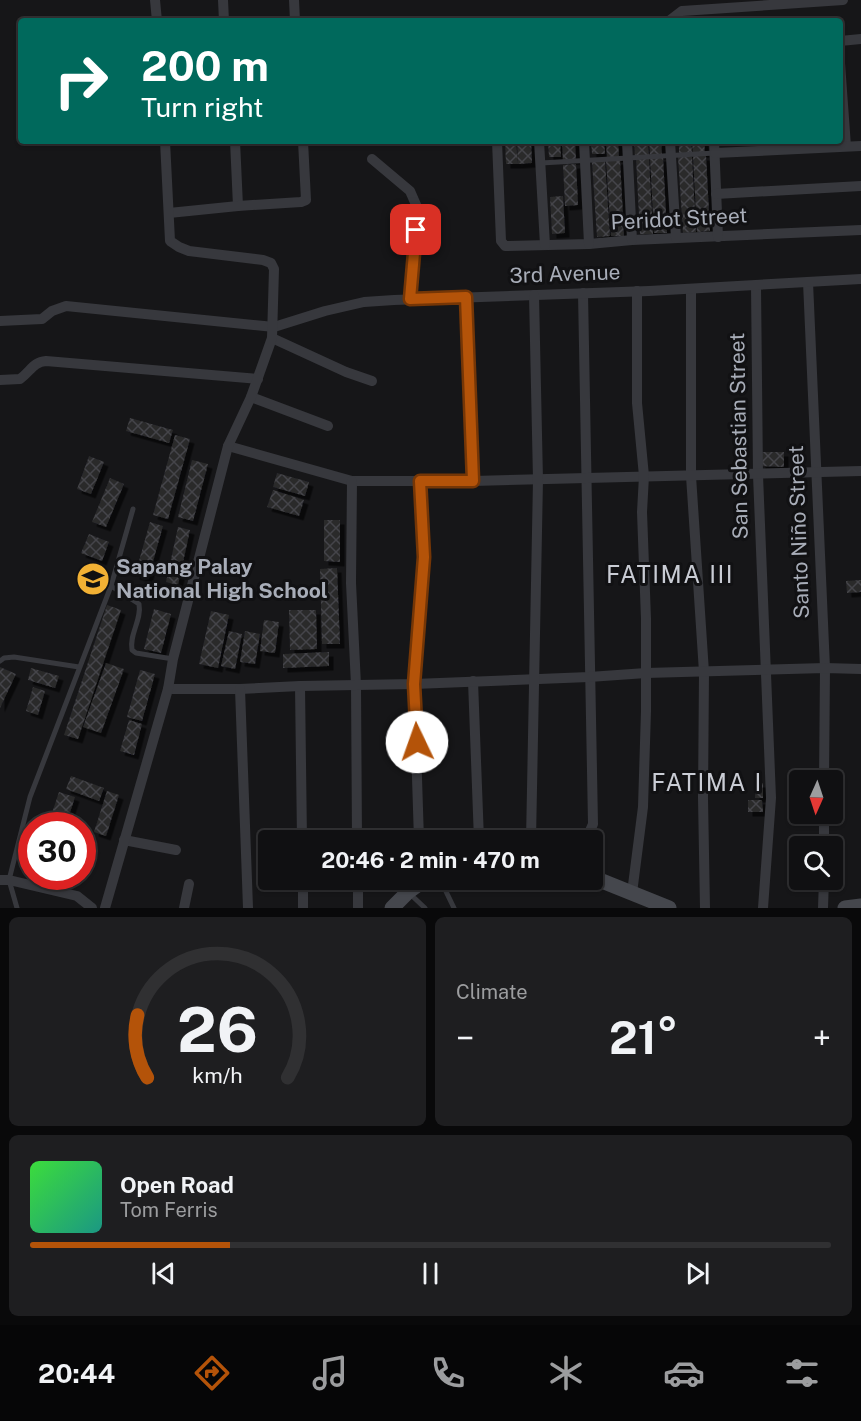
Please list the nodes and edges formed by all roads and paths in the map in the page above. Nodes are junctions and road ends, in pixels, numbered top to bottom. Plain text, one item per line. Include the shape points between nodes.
1 (155, 0) edge
2 (223, 0) edge
3 (294, 0) edge
4 (843, 0) edge
5 (157, 18) edge
6 (224, 18) edge
7 (295, 18) edge
8 (673, 18) edge
9 (861, 39) edge
10 (843, 41) edge
11 (843, 104) edge
12 (165, 144) edge
13 (235, 144) edge
14 (303, 144) edge
15 (497, 144) edge
16 (539, 144) edge
17 (584, 144) edge
18 (627, 144) edge
19 (670, 144) edge
20 (714, 144) edge
21 (801, 145) edge
22 (758, 146) edge
23 (846, 146) junction
24 (861, 146) edge
25 (714, 153) junction
26 (671, 156) junction
27 (372, 159) dead end
28 (628, 159) junction
29 (585, 161) junction
30 (541, 163) junction
31 (861, 186) edge
32 (716, 194) junction
33 (238, 206) junction
34 (169, 213) junction
35 (861, 230) edge
36 (718, 237) junction
37 (676, 238) junction
38 (632, 240) junction
39 (589, 244) junction
40 (545, 245) junction
41 (861, 279) edge
42 (808, 282) junction
43 (756, 286) junction
44 (691, 289) junction
45 (637, 291) junction
46 (583, 293) junction
47 (534, 295) junction
48 (466, 297) junction
49 (410, 299) junction
50 (0, 321) edge
51 (274, 327) junction
52 (272, 338) junction
53 (258, 379) junction
54 (0, 380) edge
55 (372, 381) dead end
56 (251, 397) junction
57 (328, 426) dead end
58 (228, 446) junction
59 (861, 471) edge
60 (817, 472) junction
61 (758, 474) junction
62 (645, 476) junction
63 (691, 476) junction
64 (586, 477) junction
65 (538, 480) junction
66 (351, 481) junction
67 (420, 481) junction
68 (473, 481) junction
69 (133, 509) dead end
70 (111, 586) junction
71 (173, 659) junction
72 (0, 661) edge
73 (79, 667) junction
74 (825, 668) junction
75 (861, 669) edge
76 (767, 671) junction
77 (704, 672) junction
78 (646, 673) junction
79 (589, 677) junction
80 (535, 679) junction
81 (473, 681) junction
82 (414, 684) junction
83 (356, 685) junction
84 (300, 686) junction
85 (168, 689) junction
86 (240, 689) junction
87 (824, 770) edge
88 (302, 830) edge
89 (357, 830) edge
90 (419, 830) edge
91 (479, 830) edge
92 (531, 830) edge
93 (590, 830) edge
94 (124, 840) junction
95 (176, 850) dead end
96 (4, 880) edge
97 (603, 881) edge
98 (189, 884) dead end
99 (303, 890) edge
100 (357, 890) edge
101 (411, 890) edge
102 (421, 890) edge
103 (445, 890) edge
104 (824, 890) edge
105 (632, 893) junction
106 (17, 908) edge
107 (92, 908) edge
108 (105, 908) edge
109 (184, 908) edge
110 (248, 908) edge
111 (303, 908) edge
112 (358, 908) edge
113 (392, 908) edge
114 (425, 908) edge
115 (454, 908) edge
116 (669, 908) edge
117 (705, 908) edge
118 (763, 908) edge
119 (824, 908) edge

1 - 5 street
2 - 6 street
3 - 7 street
4 - 8 street via 682,11
9 - 10 street
11 - 23 street
12 - 34 street
13 - 33 street
14 - 33 street via 306,200
15 - 40 street, Peridot Street via 501,241 510,247
16 - 30 street
17 - 29 street
18 - 28 street
19 - 26 street
20 - 25 street
21 - 22 street
21 - 23 street
22 - 25 street
23 - 24 street
25 - 26 lane
25 - 32 street
26 - 28 lane
26 - 37 street
27 - 49 street via 410,191 417,207
28 - 29 lane
28 - 38 street
29 - 30 lane
29 - 39 street
30 - 40 street
31 - 32 street
32 - 36 street
33 - 34 street
34 - 51 street via 170,241 179,247 271,263
35 - 36 street, Peridot Street
36 - 37 street, Peridot Street
37 - 38 street, Peridot Street
38 - 39 street, Peridot Street
39 - 40 street, Peridot Street
41 - 42 street, 3rd Avenue
42 - 43 street, 3rd Avenue
42 - 60 street, Santo Niño Street
43 - 44 street, 3rd Avenue
43 - 61 street, San Sebastian Street
44 - 45 street, 3rd Avenue
44 - 63 street
45 - 46 street, 3rd Avenue
45 - 62 street via 637,403
46 - 47 street, 3rd Avenue
46 - 64 street
47 - 48 street, 3rd Avenue
47 - 65 street
48 - 49 street, 3rd Avenue
48 - 68 street
49 - 51 street, 3rd Avenue via 364,302
50 - 51 street via 42,319 66,306
51 - 52 street
52 - 53 street
52 - 55 street
53 - 54 street via 46,361 32,365 20,379
53 - 56 street
56 - 57 street
56 - 58 street
58 - 66 street
58 - 71 street
59 - 60 street
60 - 61 street
60 - 74 street, Santo Niño Street
61 - 63 street
61 - 76 street, San Sebastian Street
62 - 63 street
62 - 64 street
62 - 78 street via 642,512
63 - 77 street
64 - 65 street
64 - 79 street
65 - 68 street
65 - 80 street
66 - 67 street
66 - 83 street
67 - 68 street
67 - 82 street via 424,557
69 - 70 lane
70 - 71 lane via 139,604 132,650
70 - 73 lane
71 - 85 street
72 - 73 lane via 14,657
73 - 96 lane via 30,796
74 - 75 street
74 - 76 street
74 - 87 street, Santo Niño Street
76 - 77 street
76 - 118 street, San Sebastian Street via 771,798
77 - 78 street
77 - 117 street
78 - 79 street
78 - 105 street via 643,807
79 - 80 street
79 - 93 street
80 - 81 street
80 - 92 street
81 - 82 street
81 - 91 street
82 - 83 street
82 - 90 street
83 - 84 street
83 - 89 street
84 - 86 street
84 - 88 street
85 - 86 street
85 - 94 street
86 - 110 street
94 - 95 street
94 - 108 street
96 - 106 lane
96 - 107 street via 77,896
97 - 105 main road
98 - 109 street
99 - 111 street
100 - 112 street
101 - 113 main road
102 - 114 lane
103 - 115 lane
104 - 119 street
105 - 116 main road

